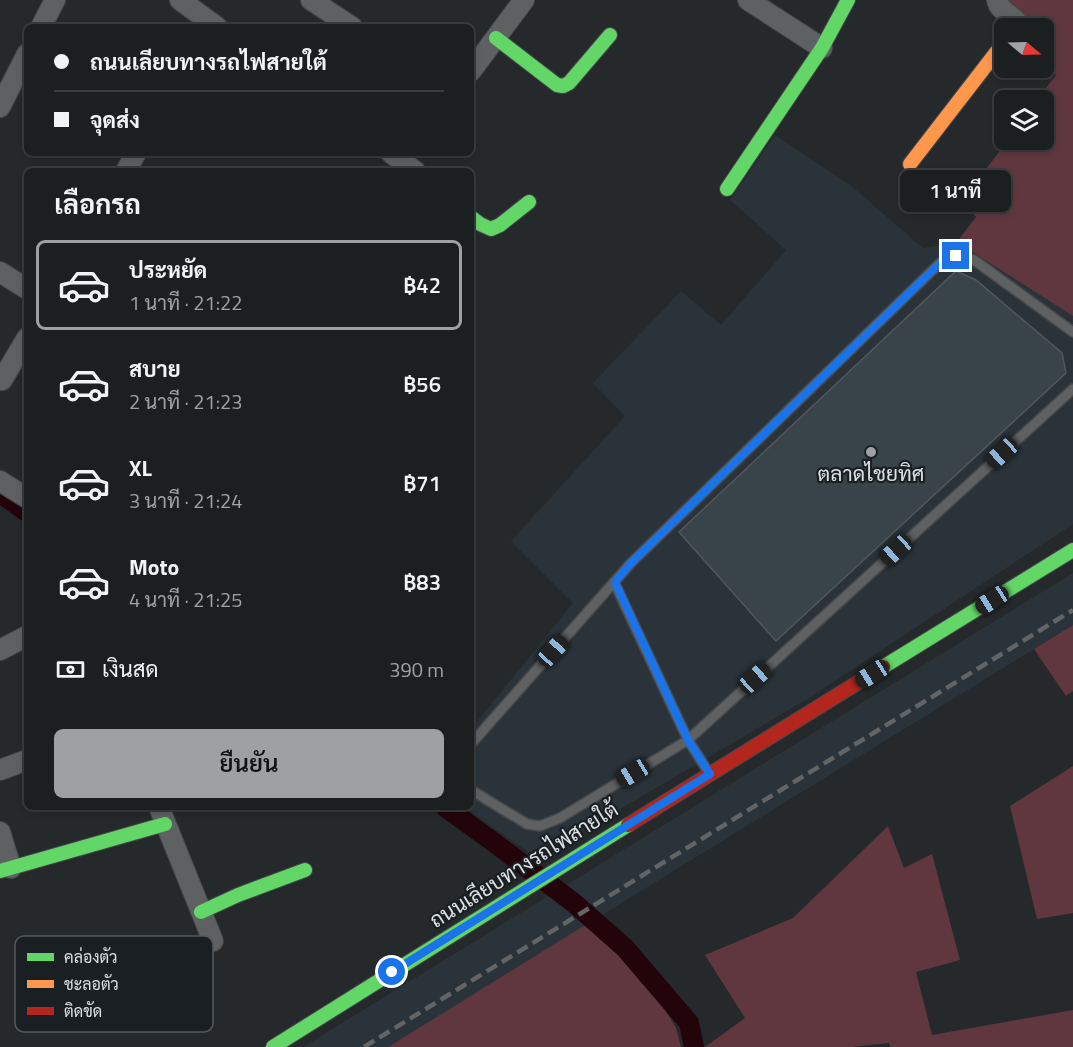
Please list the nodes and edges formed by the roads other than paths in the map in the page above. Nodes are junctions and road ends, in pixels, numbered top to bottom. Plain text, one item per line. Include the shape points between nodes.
1 (55, 0) edge
2 (180, 0) edge
3 (311, 0) edge
4 (524, 0) edge
5 (748, 0) edge
6 (848, 0) edge
7 (997, 0) edge
8 (1014, 18) edge
9 (43, 24) edge
10 (213, 24) edge
11 (347, 24) edge
12 (609, 35) dead end
13 (496, 38) junction
14 (822, 48) junction
15 (994, 55) edge
16 (24, 60) edge
17 (474, 66) edge
18 (0, 107) edge
19 (910, 164) dead end
20 (727, 189) dead end
21 (529, 202) dead end
22 (474, 219) edge
23 (0, 272) edge
24 (24, 288) edge
25 (1073, 332) edge
26 (24, 343) edge
27 (2, 380) dead end
28 (1073, 389) edge
29 (0, 481) edge
30 (24, 496) edge
31 (1073, 550) edge
32 (615, 582) junction
33 (24, 638) edge
34 (0, 651) edge
35 (688, 740) junction
36 (474, 741) edge
37 (24, 761) edge
38 (0, 770) edge
39 (710, 774) junction
40 (474, 792) edge
41 (162, 816) edge
42 (0, 832) edge
43 (6, 869) edge
44 (305, 870) dead end
45 (201, 912) junction
46 (211, 936) edge
47 (273, 1047) edge

1 - 9 street
2 - 10 street
3 - 11 street
4 - 13 street
5 - 14 street
6 - 14 main road
7 - 8 street via 1001,9
12 - 13 main road via 563,86
13 - 17 street
14 - 20 main road
15 - 19 main road
16 - 18 street
21 - 22 main road via 491,229
23 - 24 street
25 - 32 lane via 974,260 956,256 940,263
26 - 27 street
28 - 35 lane
29 - 30 street
31 - 39 main road, ถนนเลียบทางรถไฟสายใต้
32 - 35 lane
32 - 36 lane
33 - 34 street
35 - 39 lane
35 - 40 lane via 560,818 540,826 527,824
37 - 38 street
39 - 47 main road, ถนนเลียบทางรถไฟสายใต้
41 - 43 main road
41 - 45 street
42 - 43 street
44 - 45 main road
45 - 46 street

